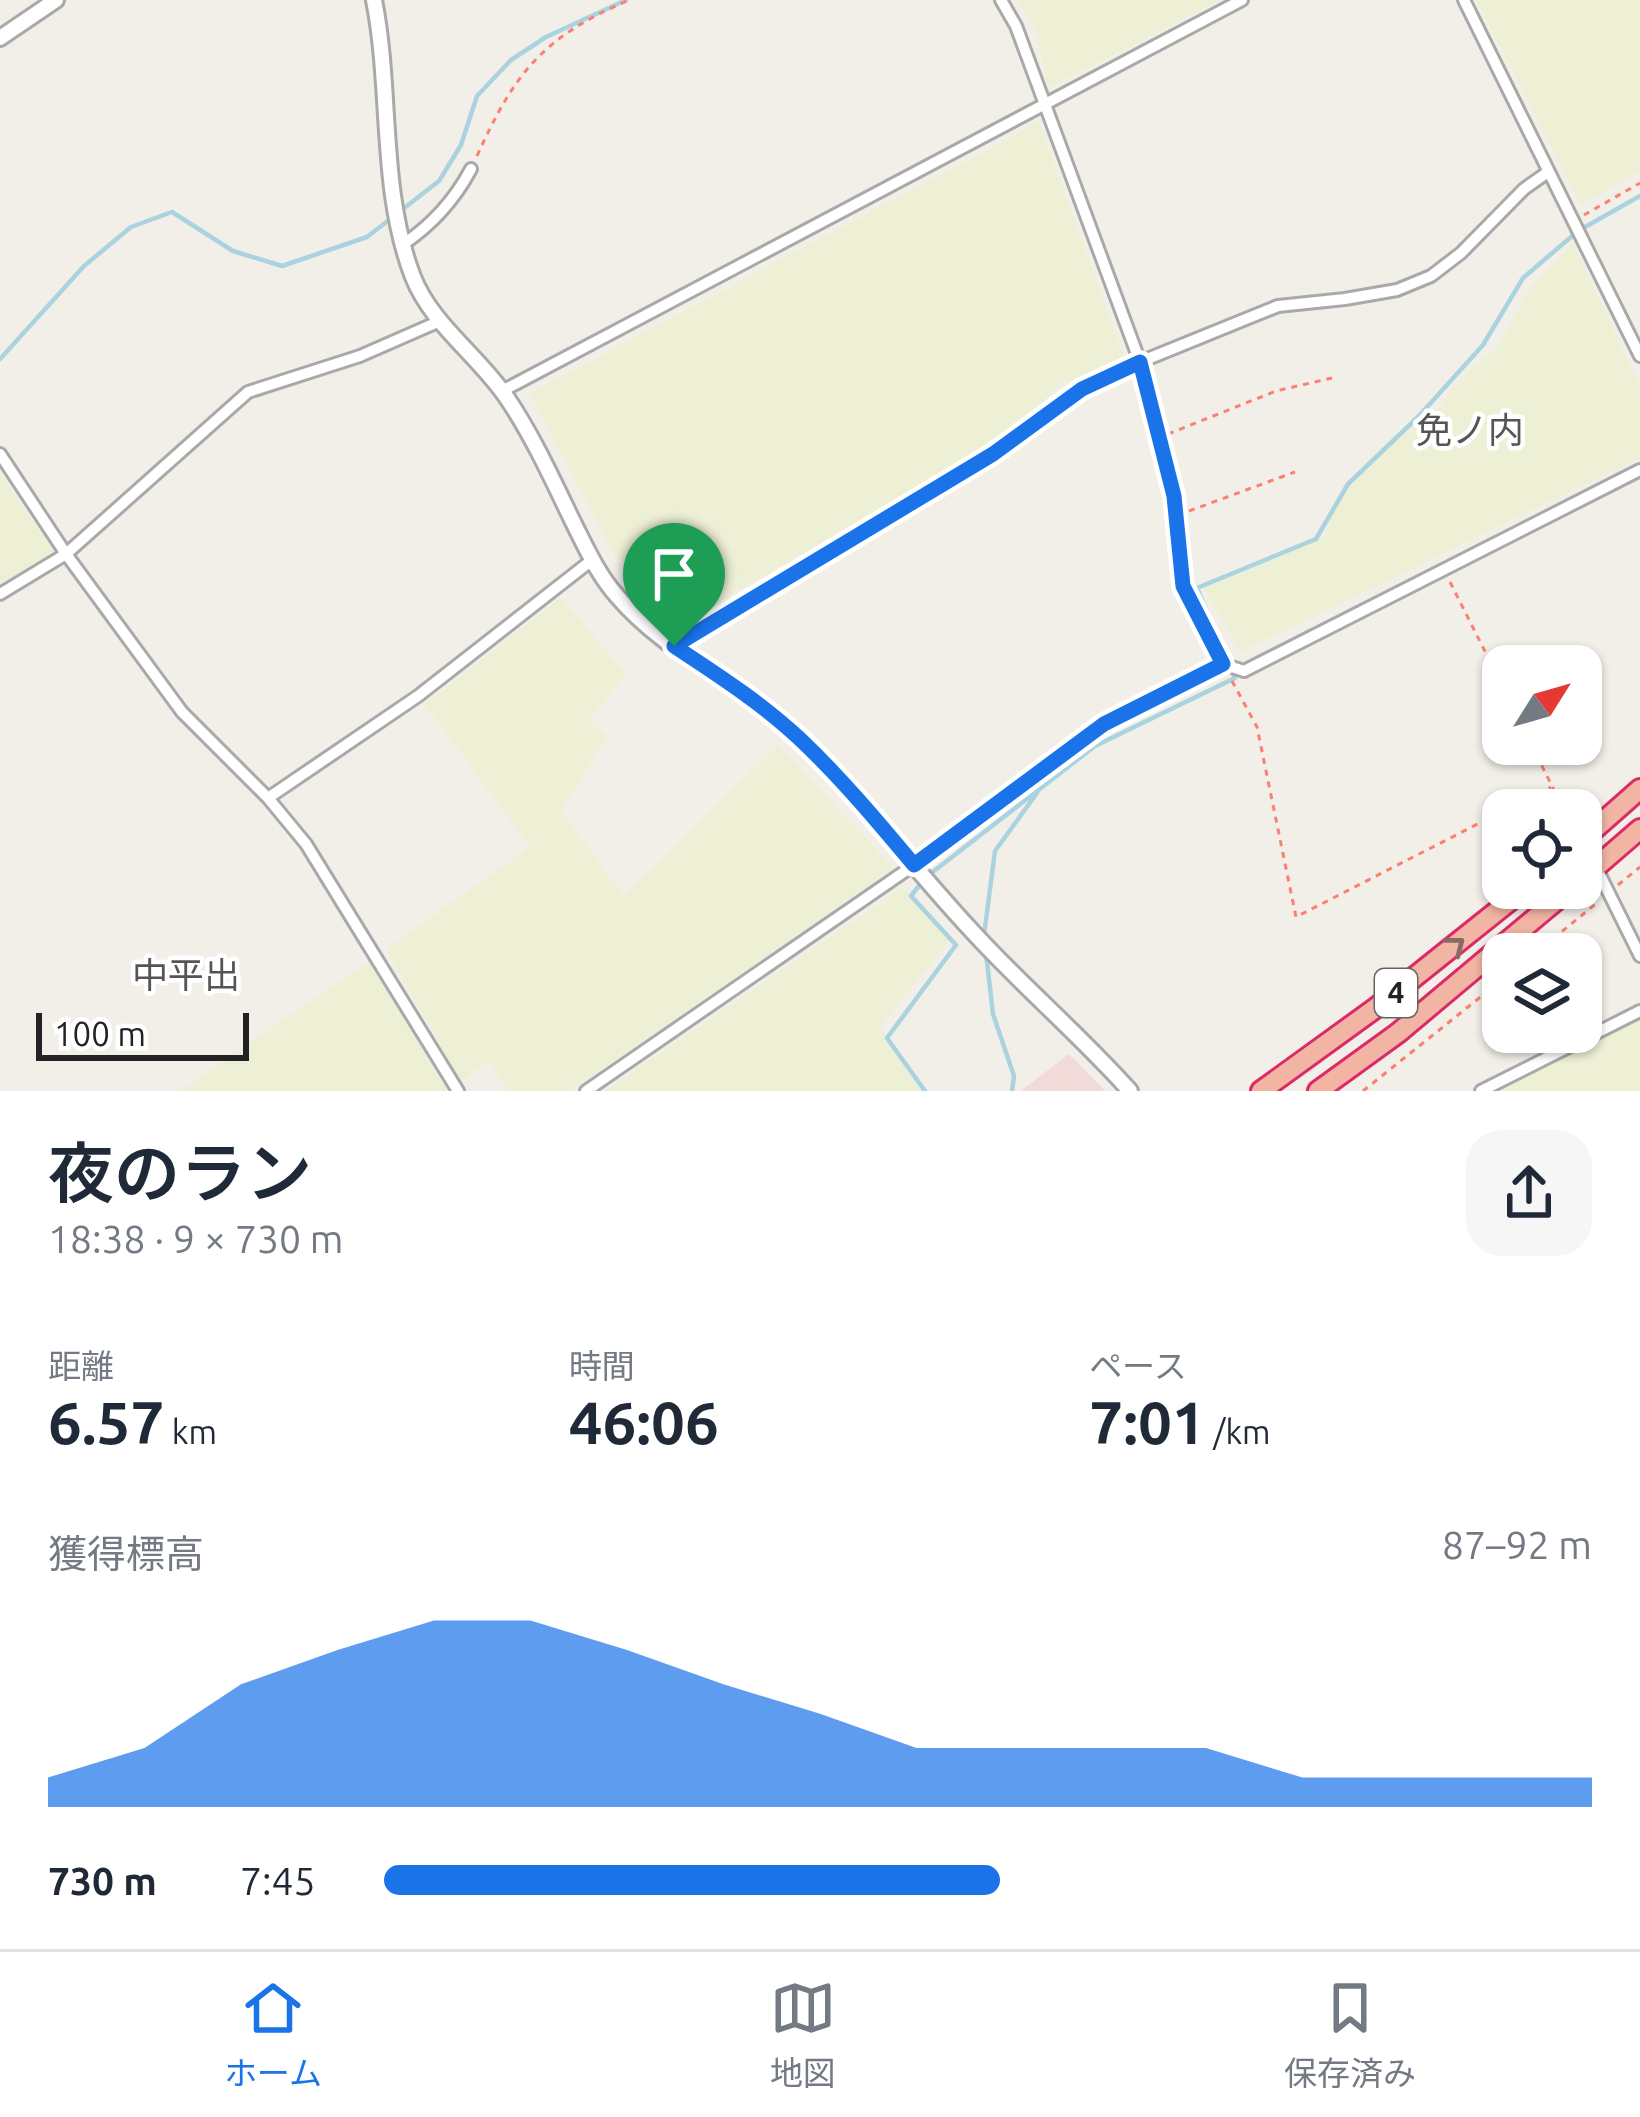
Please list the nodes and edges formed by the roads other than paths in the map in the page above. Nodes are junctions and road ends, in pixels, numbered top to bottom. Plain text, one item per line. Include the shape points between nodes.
1 (56, 0) edge
2 (374, 0) edge
3 (1001, 0) edge
4 (1242, 0) edge
5 (1464, 0) edge
6 (0, 38) edge
7 (1046, 105) junction
8 (471, 169) road end
9 (1549, 172) junction
10 (402, 245) junction
11 (440, 320) junction
12 (1640, 356) edge
13 (1140, 362) junction
14 (502, 391) junction
15 (0, 454) edge
16 (1640, 470) edge
17 (66, 554) junction
18 (592, 560) junction
19 (0, 594) edge
20 (674, 646) junction
21 (1223, 664) junction
22 (1640, 789) edge
23 (268, 798) junction
24 (1602, 822) edge
25 (1640, 829) edge
26 (1602, 862) edge
27 (914, 865) junction
28 (1602, 885) edge
29 (1500, 909) edge
30 (1546, 909) edge
31 (1640, 956) edge
32 (1640, 1011) edge
33 (458, 1091) edge
34 (586, 1091) edge
35 (1130, 1091) edge
36 (1261, 1091) edge
37 (1318, 1091) edge
38 (1480, 1091) edge

1 - 6 street
2 - 10 street
3 - 7 street
4 - 7 street
5 - 9 street
7 - 13 street
7 - 14 street
8 - 10 street via 427,229
9 - 12 street
9 - 13 street via 1431,276 1397,290 1277,306
10 - 11 street
11 - 14 street
11 - 17 street via 248,392
13 - 20 street via 1082,389 993,454
13 - 21 street via 1161,437 1183,586
14 - 18 street
15 - 17 street
16 - 21 street via 1244,670
17 - 19 street
17 - 23 street via 182,712
18 - 20 street via 614,594
18 - 23 street via 418,696
20 - 27 street via 799,738
21 - 27 street via 1104,724
22 - 24 highway
23 - 33 street via 306,844
25 - 26 highway
27 - 34 street
27 - 35 street
28 - 31 street
36 -> 29 highway, 4
30 - 37 highway, 4
32 - 38 street

